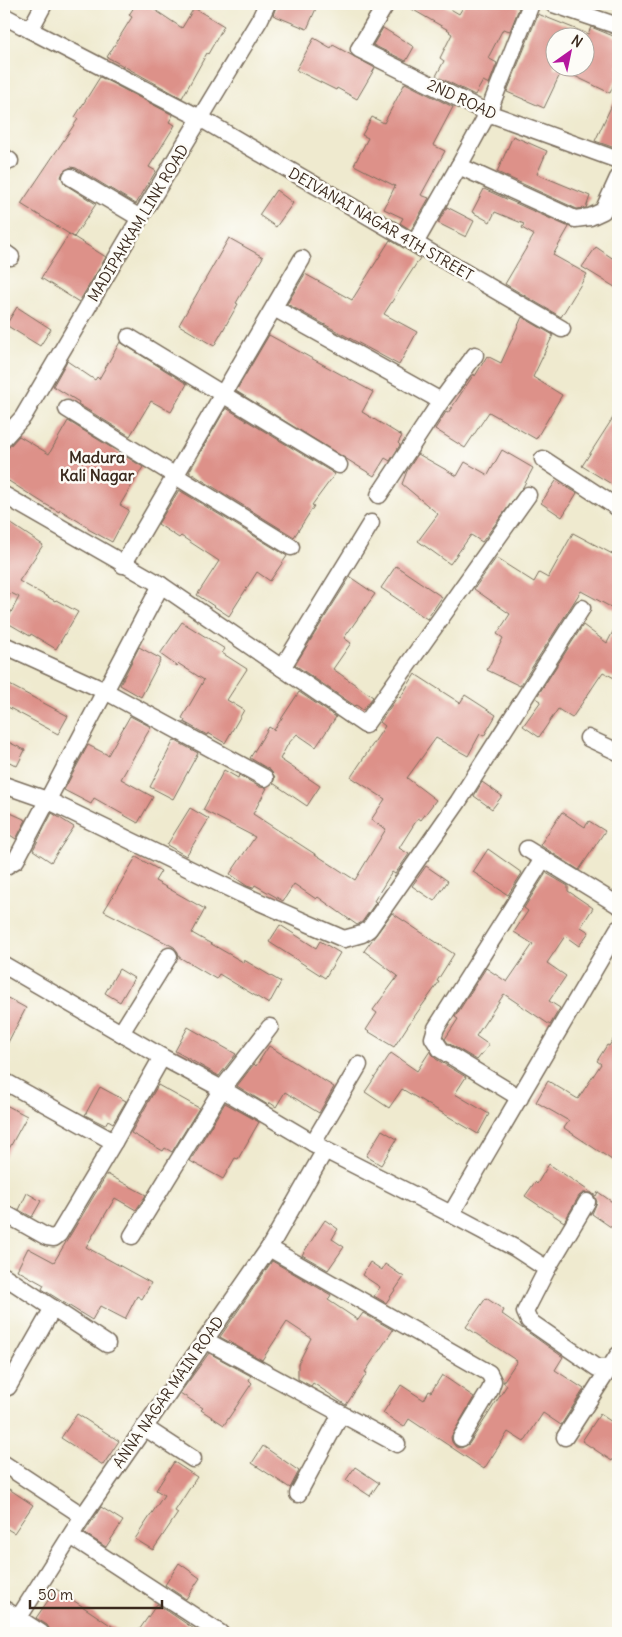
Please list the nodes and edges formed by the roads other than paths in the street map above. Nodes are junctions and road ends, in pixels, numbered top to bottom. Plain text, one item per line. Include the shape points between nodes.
1 (44, 4) edge
2 (267, 4) edge
3 (386, 4) edge
4 (531, 4) edge
5 (553, 4) edge
6 (4, 16) edge
7 (618, 26) edge
8 (30, 30) junction
9 (488, 113) junction
10 (200, 118) junction
11 (618, 160) edge
12 (459, 166) junction
13 (72, 178) dead end
14 (618, 178) edge
15 (140, 218) junction
16 (414, 243) junction
17 (302, 259) dead end
18 (274, 308) junction
19 (562, 329) dead end
20 (129, 337) dead end
21 (475, 355) dead end
22 (223, 394) junction
23 (441, 401) junction
24 (67, 409) dead end
25 (4, 438) edge
26 (543, 459) dead end
27 (339, 465) dead end
28 (175, 476) junction
29 (379, 494) dead end
30 (528, 494) dead end
31 (4, 495) edge
32 (618, 508) edge
33 (371, 523) dead end
34 (291, 547) dead end
35 (122, 564) junction
36 (161, 585) junction
37 (582, 608) dead end
38 (4, 646) edge
39 (282, 668) junction
40 (105, 691) junction
41 (588, 738) dead end
42 (618, 752) edge
43 (265, 778) dead end
44 (4, 785) edge
45 (48, 800) junction
46 (527, 849) dead end
47 (543, 859) junction
48 (4, 866) edge
49 (616, 900) edge
50 (618, 929) edge
51 (169, 956) dead end
52 (4, 965) edge
53 (270, 1027) dead end
54 (121, 1033) junction
55 (162, 1057) junction
56 (359, 1065) dead end
57 (4, 1081) edge
58 (222, 1089) junction
59 (520, 1098) junction
60 (114, 1142) junction
61 (319, 1146) junction
62 (587, 1202) dead end
63 (4, 1213) edge
64 (451, 1214) junction
65 (132, 1236) dead end
66 (269, 1248) junction
67 (547, 1269) junction
68 (4, 1276) edge
69 (53, 1308) junction
70 (205, 1340) junction
71 (107, 1344) dead end
72 (614, 1361) edge
73 (8, 1387) dead end
74 (341, 1414) junction
75 (144, 1427) junction
76 (565, 1437) dead end
77 (461, 1438) dead end
78 (397, 1444) dead end
79 (193, 1459) dead end
80 (4, 1464) edge
81 (298, 1494) dead end
82 (83, 1516) junction
83 (71, 1536) junction
84 (4, 1609) edge
85 (18, 1618) junction
86 (9, 1633) edge
87 (41, 1633) edge
88 (220, 1633) edge

1 - 8 street
2 - 10 street, MADIPAKKAM LINK ROAD
3 - 9 street, 2ND ROAD via 359,50
4 - 9 street
5 - 7 street
6 - 8 street, DEIVANAI NAGAR 4TH STREET
8 - 10 street, DEIVANAI NAGAR 4TH STREET
9 - 11 street, 2ND ROAD
9 - 12 street
10 - 15 street, MADIPAKKAM LINK ROAD
10 - 16 street, DEIVANAI NAGAR 4TH STREET
12 - 14 street via 575,219 603,211
12 - 16 street
13 - 15 street
15 - 25 street, MADIPAKKAM LINK ROAD via 23,417
16 - 19 street, DEIVANAI NAGAR 4TH STREET
17 - 18 street
18 - 22 street
18 - 23 street
20 - 22 street
21 - 23 street
22 - 27 street
22 - 28 street
23 - 29 street
24 - 28 street
26 - 32 street
28 - 34 street
28 - 35 street
30 - 39 street via 365,725
31 - 35 street
33 - 39 street
35 - 36 street
36 - 39 street
36 - 40 street
37 - 45 street via 458,802 369,929 362,934 344,939 241,894
38 - 40 street
40 - 43 street
40 - 45 street
41 - 42 street
44 - 45 street
45 - 48 street via 16,860
46 - 47 street
47 - 49 street
47 - 59 street via 436,1028 433,1038 441,1050
50 - 59 street
51 - 54 street
52 - 54 street
53 - 58 street
54 - 55 street
55 - 58 street
55 - 60 street
56 - 61 street, ANNA NAGAR MAIN ROAD
57 - 60 street
58 - 61 street
58 - 65 street
59 - 64 street
60 - 63 street via 62,1230 54,1238 47,1238
61 - 64 street
61 - 66 street, ANNA NAGAR MAIN ROAD
62 - 67 street
64 - 67 street
66 - 70 street, ANNA NAGAR MAIN ROAD
66 - 77 street via 489,1373 493,1381 490,1390
67 - 72 street via 525,1312 529,1321 597,1368
68 - 69 street
69 - 71 street
69 - 73 street
70 - 74 street
70 - 75 street, ANNA NAGAR MAIN ROAD
72 - 76 street
74 - 78 street
74 - 81 street
75 - 79 street
75 - 82 street, ANNA NAGAR MAIN ROAD
80 - 82 street
82 - 83 street, ANNA NAGAR MAIN ROAD
83 - 85 street, ANNA NAGAR MAIN ROAD
83 - 88 street
84 - 85 street
85 - 86 street, ANNA NAGAR MAIN ROAD
85 - 87 street

